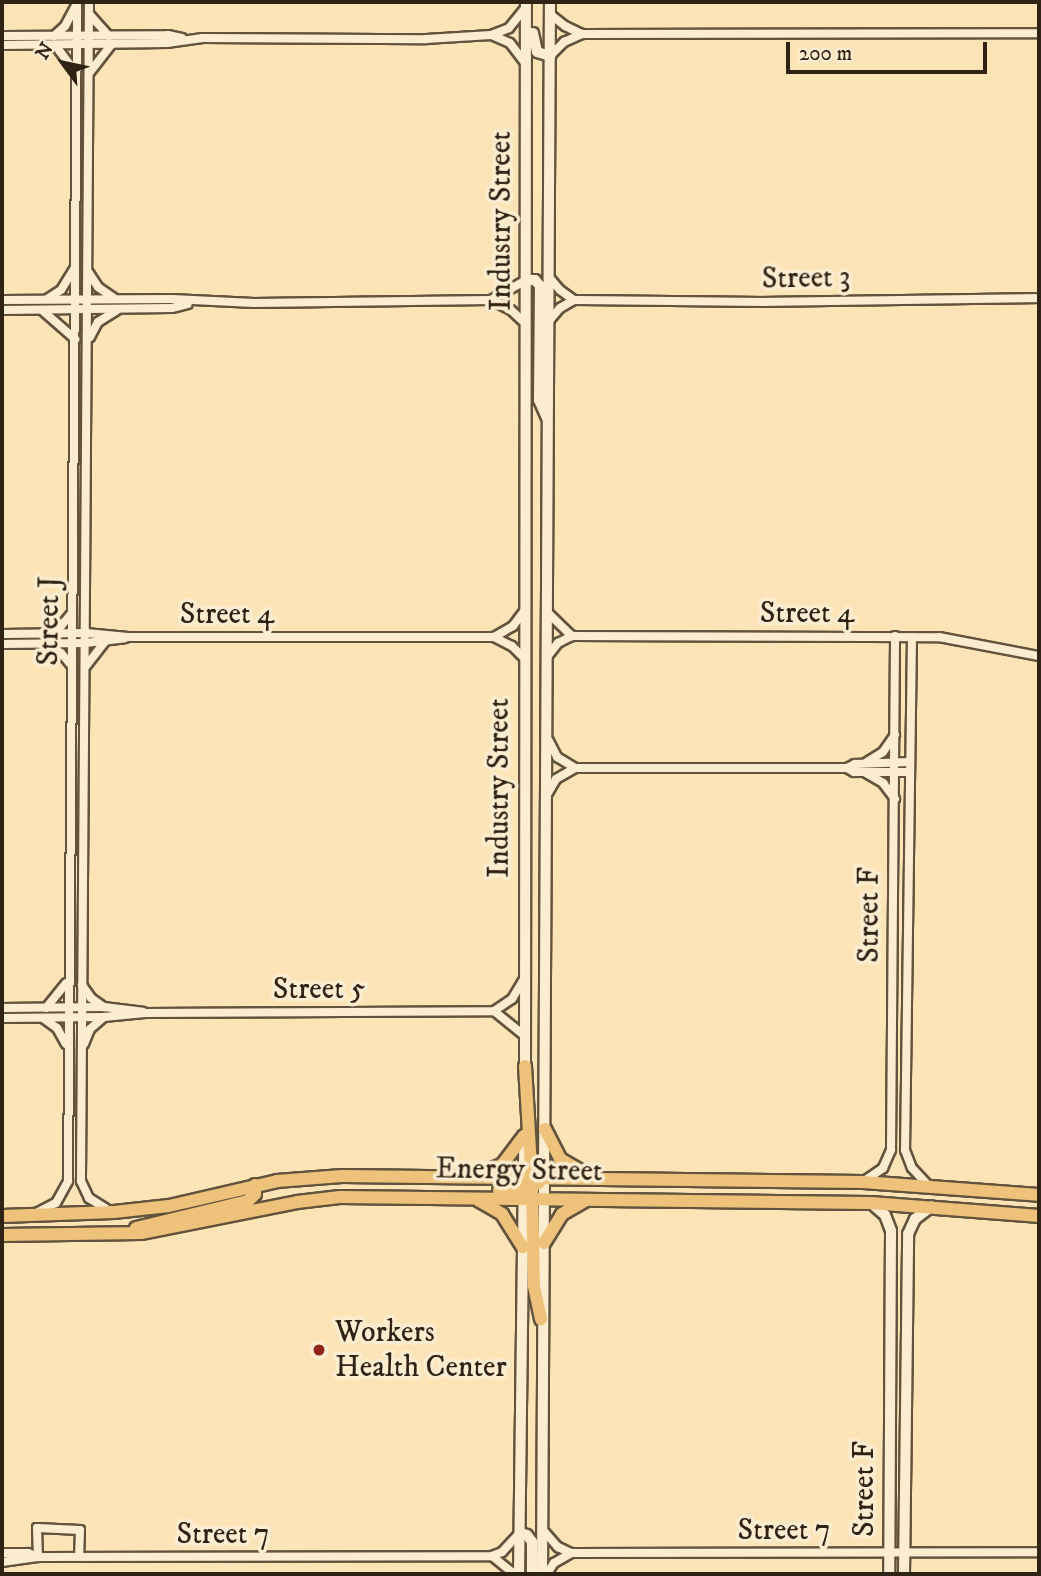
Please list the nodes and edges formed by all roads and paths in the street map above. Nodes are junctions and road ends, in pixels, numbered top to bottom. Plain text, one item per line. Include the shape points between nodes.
1 (77, 2) edge
2 (89, 2) edge
3 (550, 2) edge
4 (528, 3) edge
5 (550, 14) junction
6 (89, 15) junction
7 (1039, 33) edge
8 (582, 34) junction
9 (491, 35) junction
10 (2, 36) edge
11 (54, 40) junction
12 (89, 40) junction
13 (111, 40) junction
14 (77, 41) junction
15 (2, 45) edge
16 (550, 56) junction
17 (526, 66) junction
18 (77, 74) junction
19 (89, 74) junction
20 (75, 267) junction
21 (88, 270) junction
22 (549, 277) junction
23 (526, 280) junction
24 (1039, 298) edge
25 (2, 300) edge
26 (44, 300) junction
27 (491, 300) junction
28 (574, 300) junction
29 (118, 304) junction
30 (75, 305) junction
31 (88, 305) junction
32 (2, 310) edge
33 (40, 310) junction
34 (549, 321) junction
35 (527, 326) junction
36 (75, 338) junction
37 (88, 343) junction
38 (548, 421) junction
39 (526, 609) junction
40 (73, 611) junction
41 (547, 612) junction
42 (87, 615) junction
43 (72, 633) junction
44 (86, 633) junction
45 (2, 634) edge
46 (47, 634) junction
47 (494, 636) junction
48 (572, 636) junction
49 (895, 636) junction
50 (912, 637) junction
51 (104, 638) junction
52 (86, 643) junction
53 (2, 644) edge
54 (44, 644) junction
55 (72, 644) junction
56 (1039, 656) edge
57 (547, 657) junction
58 (526, 660) junction
59 (71, 666) junction
60 (85, 669) junction
61 (896, 732) junction
62 (547, 738) junction
63 (895, 767) junction
64 (910, 767) junction
65 (575, 768) junction
66 (863, 768) junction
67 (545, 799) junction
68 (896, 800) junction
69 (71, 807) junction
70 (85, 807) junction
71 (69, 902) junction
72 (83, 903) junction
73 (894, 966) junction
74 (910, 966) junction
75 (524, 979) junction
76 (68, 980) junction
77 (82, 985) junction
78 (81, 1007) junction
79 (104, 1007) junction
80 (2, 1008) edge
81 (46, 1008) junction
82 (494, 1011) junction
83 (68, 1013) junction
84 (145, 1013) junction
85 (81, 1017) junction
86 (104, 1017) junction
87 (2, 1018) edge
88 (43, 1018) junction
89 (524, 1035) junction
90 (67, 1045) junction
91 (82, 1050) junction
92 (525, 1066) junction
93 (82, 1114) junction
94 (70, 1115) junction
95 (545, 1129) junction
96 (524, 1136) junction
97 (469, 1178) junction
98 (638, 1178) junction
99 (597, 1179) junction
100 (863, 1182) junction
101 (255, 1185) junction
102 (928, 1185) junction
103 (533, 1189) junction
104 (1039, 1195) edge
105 (415, 1196) junction
106 (467, 1197) junction
107 (592, 1198) junction
108 (871, 1203) junction
109 (932, 1205) junction
110 (114, 1212) junction
111 (2, 1216) edge
112 (25, 1216) junction
113 (1039, 1216) edge
114 (2, 1235) edge
115 (116, 1235) junction
116 (544, 1243) junction
117 (523, 1247) junction
118 (541, 1319) junction
119 (544, 1530) junction
120 (520, 1533) junction
121 (1039, 1552) edge
122 (2, 1553) edge
123 (571, 1553) junction
124 (889, 1554) junction
125 (904, 1554) junction
126 (492, 1556) junction
127 (38, 1557) junction
128 (79, 1558) junction
129 (2, 1562) edge
130 (516, 1574) edge
131 (532, 1574) edge
132 (545, 1574) edge
133 (889, 1574) edge
134 (904, 1574) edge

1 - 11 street
1 - 14 street, Street J
2 - 6 street, Street J
3 - 5 street, Industry Street
4 - 9 street via 509,28
4 - 16 street via 534,48
4 - 17 street, Industry Street
5 - 8 street
5 - 16 street, Industry Street
6 - 12 street, Street J
6 - 13 street
7 - 8 street
8 - 16 street via 564,42
9 - 13 street via 184,39 167,43
9 - 17 street via 510,43
10 - 11 street
11 - 14 street
11 - 15 street
11 - 18 street
12 - 13 street
12 - 14 street
12 - 19 street, Street J
13 - 19 street
14 - 18 street, Street J
16 - 22 street, Industry Street
17 - 23 street, Industry Street
18 - 20 street, Street J
19 - 21 street, Street J
20 - 26 street via 61,290
20 - 30 street, Street J
21 - 29 street via 98,287
21 - 31 street, Street J
22 - 28 street
22 - 34 street, Industry Street
23 - 27 street
23 - 35 street, Industry Street
23 - 38 street via 535,280 540,286 539,400
24 - 28 street, Street 3
25 - 26 street
26 - 30 street
27 - 29 street
27 - 35 street via 511,310
28 - 34 street
29 - 31 street
29 - 37 street via 98,321
30 - 31 street
30 - 33 street
30 - 36 street, Street J
31 - 37 street, Street J
32 - 33 street
33 - 36 street
34 - 38 street, Industry Street
35 - 39 street, Industry Street
36 - 40 street, Street J
37 - 42 street, Street J
38 - 41 street, Industry Street
39 - 47 street via 513,626
39 - 58 street, Industry Street
40 - 43 street, Street J
40 - 46 street
41 - 48 street
41 - 57 street, Industry Street
42 - 44 street, Street J
42 - 51 street
43 - 44 street, Street 4
43 - 46 street, Street 4
43 - 55 street, Street J
44 - 51 street, Street 4
44 - 52 street, Street J
45 - 46 street, Street 4
47 - 51 street, Street 4
47 - 58 street
48 - 49 street, Street 4
48 - 57 street via 558,643
49 - 50 street, Street 4
49 - 61 street, Street F
50 - 56 street, Street 4 via 964,640
50 - 64 street, Street F
51 - 52 street, Street 4
51 - 60 street
52 - 55 street, Street 4
52 - 60 street, Street J
53 - 54 street, Street 4
54 - 55 street, Street 4
54 - 59 street via 61,653
55 - 59 street, Street J
57 - 62 street, Industry Street
58 - 75 street, Industry Street
59 - 69 street, Street J
60 - 70 street, Street J
61 - 63 street, Street F
61 - 66 street via 883,752
62 - 65 street via 557,757
62 - 67 street, Industry Street
63 - 64 street
63 - 66 street
63 - 68 street, Street F
64 - 74 street, Street F
65 - 66 street
65 - 67 street via 556,779
66 - 68 street
67 - 95 street, Industry Street
68 - 73 street, Street F
69 - 70 street
69 - 71 street, Street J
70 - 72 street, Street J
71 - 72 street
71 - 76 street, Street J
72 - 77 street, Street J
73 - 74 street
73 - 100 street, Street F via 891,1150 883,1168
74 - 102 street, Street F via 905,1150 912,1168
75 - 82 street via 512,999
75 - 89 street, Industry Street
76 - 81 street
76 - 83 street, Street J
77 - 78 street, Street J
77 - 79 street
78 - 79 street, Street 5
78 - 83 street, Street 5
78 - 85 street, Street J
79 - 84 street, Street 5
80 - 81 street, Street 5
81 - 83 street, Street 5
82 - 84 street, Street 5
82 - 89 street
83 - 85 street, Street 5
83 - 88 street, Street 5
83 - 90 street, Street J
84 - 86 street, Street 5
85 - 86 street, Street 5
85 - 91 street, Street J
86 - 91 street via 90,1029
87 - 88 street, Street 5
88 - 90 street via 57,1028
89 - 92 street, Industry Street
90 - 94 street, Street J
91 - 93 street, Street J
92 - 96 street, Industry Street
92 - 103 main road
93 - 94 street
93 - 110 street, Street J via 83,1191
94 - 112 street, Street J via 64,1194 47,1208
95 - 99 main road via 560,1159
95 - 103 street, Industry Street
96 - 97 main road via 502,1165
96 - 103 street, Industry Street
97 - 101 main road, Energy Street via 342,1176
97 - 103 main road, Energy Street
98 - 99 main road, Energy Street
98 - 100 main road, Energy Street
98 - 103 main road
99 - 103 main road, Energy Street
100 - 102 main road, Energy Street
101 - 110 main road, Energy Street via 169,1206
101 - 115 main road via 255,1194 248,1201
102 - 104 main road, Energy Street
103 - 105 main road via 444,1190
103 - 106 main road, Energy Street
103 - 107 main road, Energy Street
103 - 116 street, Industry Street
103 - 117 street, Industry Street
103 - 118 main road via 534,1286
105 - 106 main road, Energy Street
105 - 115 main road, Energy Street via 319,1199 192,1226
106 - 117 main road via 502,1214
107 - 108 main road, Energy Street
107 - 116 main road via 562,1214
108 - 109 main road, Energy Street
108 - 124 street, Street F via 885,1216 891,1231
109 - 113 main road, Energy Street
109 - 125 street, Street F via 915,1219 908,1234
110 - 112 main road, Energy Street
111 - 112 main road, Energy Street
114 - 115 main road, Energy Street
116 - 118 street, Industry Street
117 - 120 street, Industry Street
118 - 119 street, Industry Street
119 - 123 street via 558,1547
119 - 132 street, Industry Street
120 - 126 street
120 - 130 street, Industry Street
120 - 131 street via 532,1542
121 - 125 street, Street 7
122 - 127 street, Street 7
123 - 124 street, Street 7
123 - 132 street
124 - 125 street, Street 7
124 - 133 street, Street F
125 - 134 street, Street F
126 - 128 street, Street 7
126 - 130 street
127 - 128 street, Street 7
127 - 128 street via 37,1528 79,1530
127 - 129 street, Street 7

